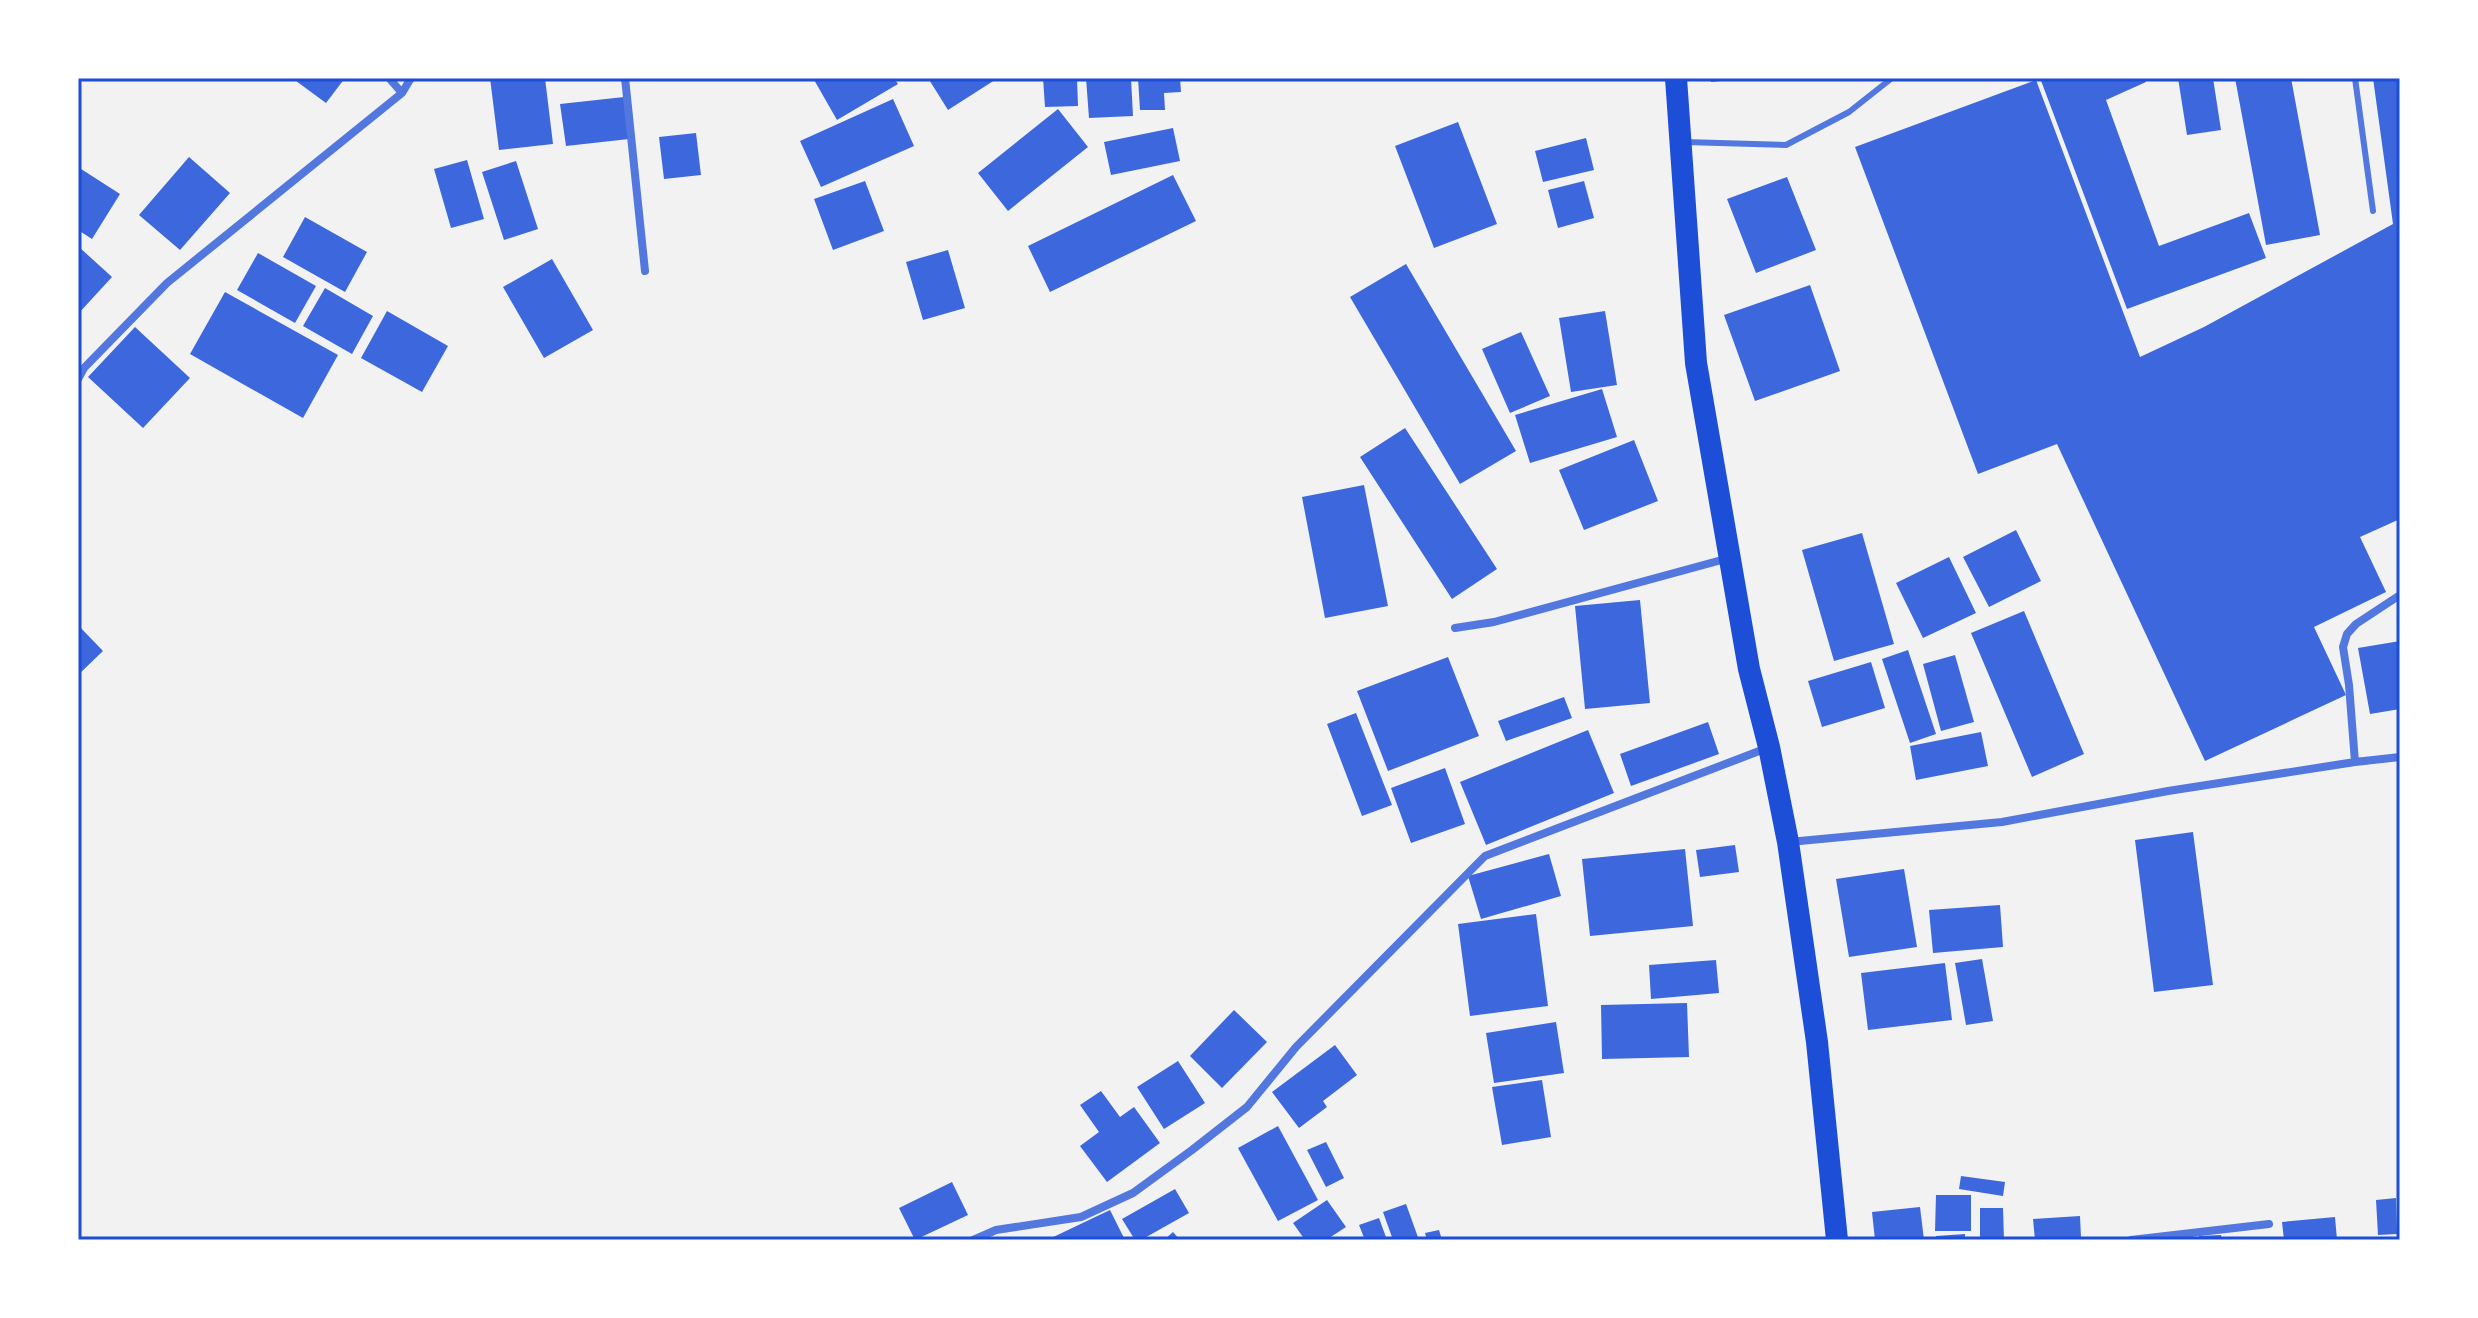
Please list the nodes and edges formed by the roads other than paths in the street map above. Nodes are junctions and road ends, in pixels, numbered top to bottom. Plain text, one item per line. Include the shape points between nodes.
1 (389, 78) edge
2 (411, 78) edge
3 (625, 78) edge
4 (1676, 78) edge
5 (1892, 78) edge
6 (2355, 78) edge
7 (402, 93) junction
8 (1680, 142) junction
9 (2373, 211) dead end
10 (645, 271) dead end
11 (78, 379) edge
12 (1729, 557) junction
13 (2400, 595) edge
14 (1455, 628) dead end
15 (1769, 747) junction
16 (2400, 757) edge
17 (2355, 762) junction
18 (1788, 842) junction
19 (2269, 1224) dead end
20 (973, 1240) edge
21 (1837, 1240) edge
22 (2131, 1240) edge

1 - 7 street
2 - 7 street
3 - 10 street
4 - 8 highway
5 - 8 lane via 1849,112 1786,145
6 - 9 lane
7 - 11 street via 167,283
8 - 12 highway via 1696,363
12 - 14 street
12 - 15 highway
13 - 17 street via 2356,624 2343,647
15 - 18 highway
15 - 20 street via 1485,856 1296,1047 1247,1107 1192,1150 1133,1193 1081,1217 996,1230
16 - 17 street
17 - 18 street via 2002,822
18 - 21 highway via 1817,1042
19 - 22 street

